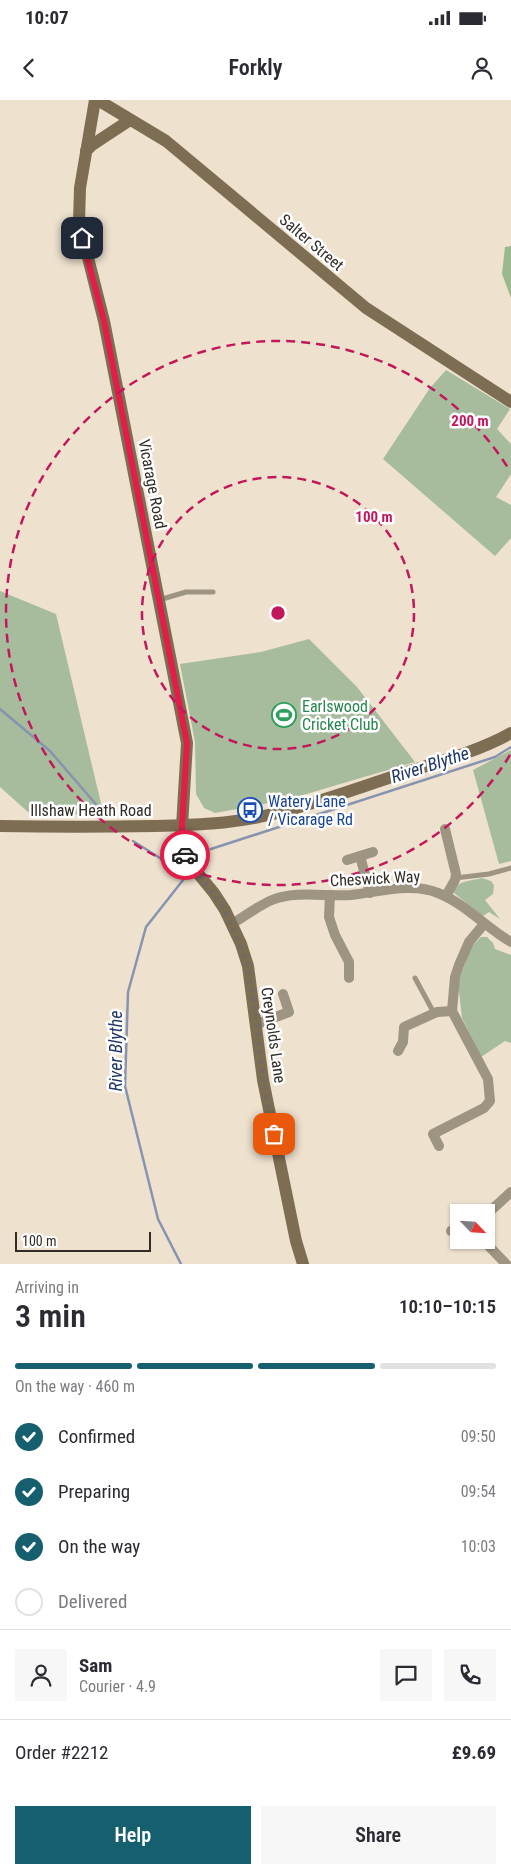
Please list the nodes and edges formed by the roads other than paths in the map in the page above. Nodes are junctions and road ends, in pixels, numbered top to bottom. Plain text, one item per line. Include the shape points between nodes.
1 (96, 100) edge
2 (130, 120) junction
3 (86, 151) junction
4 (511, 402) edge
5 (213, 592) dead end
6 (159, 600) junction
7 (511, 733) edge
8 (182, 825) junction
9 (0, 826) edge
10 (445, 829) dead end
11 (373, 852) dead end
12 (360, 856) junction
13 (347, 860) dead end
14 (511, 868) edge
15 (455, 878) junction
16 (370, 893) junction
17 (330, 895) junction
18 (446, 896) junction
19 (232, 924) junction
20 (484, 924) junction
21 (511, 942) edge
22 (350, 978) dead end
23 (415, 978) dead end
24 (283, 994) dead end
25 (452, 1011) junction
26 (434, 1013) junction
27 (257, 1024) junction
28 (398, 1051) dead end
29 (439, 1146) dead end
30 (511, 1192) edge
31 (495, 1207) edge
32 (492, 1249) edge
33 (303, 1264) edge
34 (506, 1264) edge

1 - 2 street, Salter Street
1 - 3 street, Vicarage Road
2 - 3 street
2 - 4 street, Salter Street via 172,147 366,308
3 - 6 street, Vicarage Road via 79,222 104,321
5 - 6 lane via 186,592
6 - 8 street, Vicarage Road via 187,743
7 - 8 street, Illshaw Heath Road via 487,745 267,815
8 - 9 street, Illshaw Heath Road
8 - 19 street, Creynolds Lane via 183,851
10 - 15 street
11 - 12 street
12 - 13 street
12 - 16 street
14 - 15 lane
15 - 18 street
16 - 17 street, Cheswick Way
16 - 18 street, Cheswick Way via 419,888
17 - 19 street, Cheswick Way via 295,895 272,900
17 - 22 street via 329,917 349,962
18 - 20 street, Cheswick Way
19 - 27 street, Creynolds Lane via 248,966
20 - 21 street, Cheswick Way
20 - 25 street via 469,942 459,965
23 - 26 lane
24 - 27 street via 289,1012
25 - 26 street
25 - 29 street via 488,1079 490,1101 484,1108 433,1134
26 - 28 street via 404,1028 403,1042
27 - 33 street, Creynolds Lane via 263,1080
30 - 31 street
32 - 34 street

